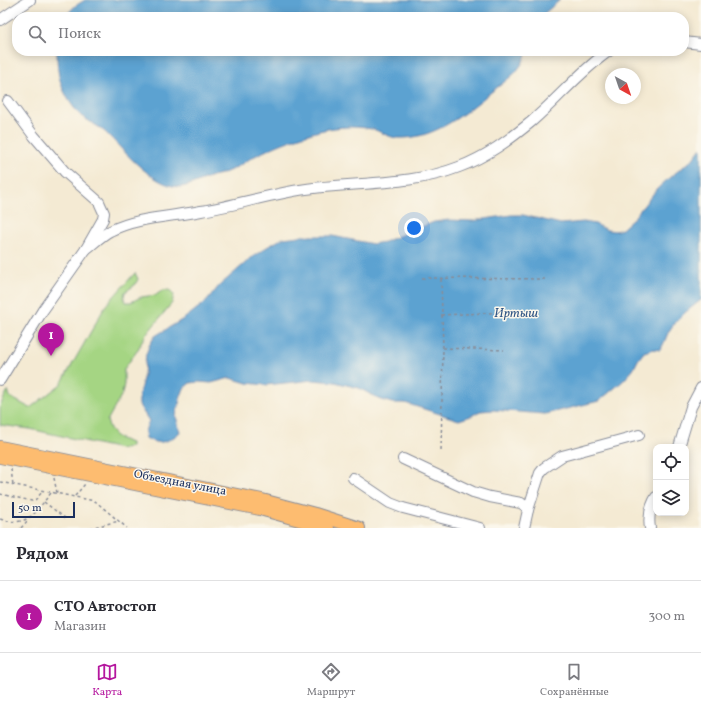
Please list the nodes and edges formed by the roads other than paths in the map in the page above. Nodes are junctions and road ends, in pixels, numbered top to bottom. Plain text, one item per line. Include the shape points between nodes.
1 (30, 0) edge
2 (0, 20) edge
3 (689, 43) edge
4 (701, 44) edge
5 (603, 56) edge
6 (8, 101) dead end
7 (86, 249) junction
8 (0, 380) edge
9 (701, 388) edge
10 (639, 435) dead end
11 (680, 444) edge
12 (0, 446) edge
13 (0, 457) edge
14 (403, 459) dead end
15 (353, 478) dead end
16 (653, 503) edge
17 (528, 510) junction
18 (328, 528) edge
19 (358, 528) edge
20 (480, 528) edge
21 (524, 528) edge
22 (650, 528) edge

1 - 2 lane
3 - 4 lane
5 - 7 lane via 509,140 460,167 420,178 287,192 129,224 108,232
6 - 7 lane via 65,172 102,206 103,219
7 - 8 lane via 43,310
9 - 11 lane via 691,407
10 - 17 lane via 562,456 552,462 540,473
12 - 19 main road, Объездная улица via 262,500
13 - 18 main road, Объездная улица via 260,509
14 - 17 lane via 473,492 522,503
15 - 20 lane via 390,503
16 - 22 lane via 649,511
17 - 21 lane

